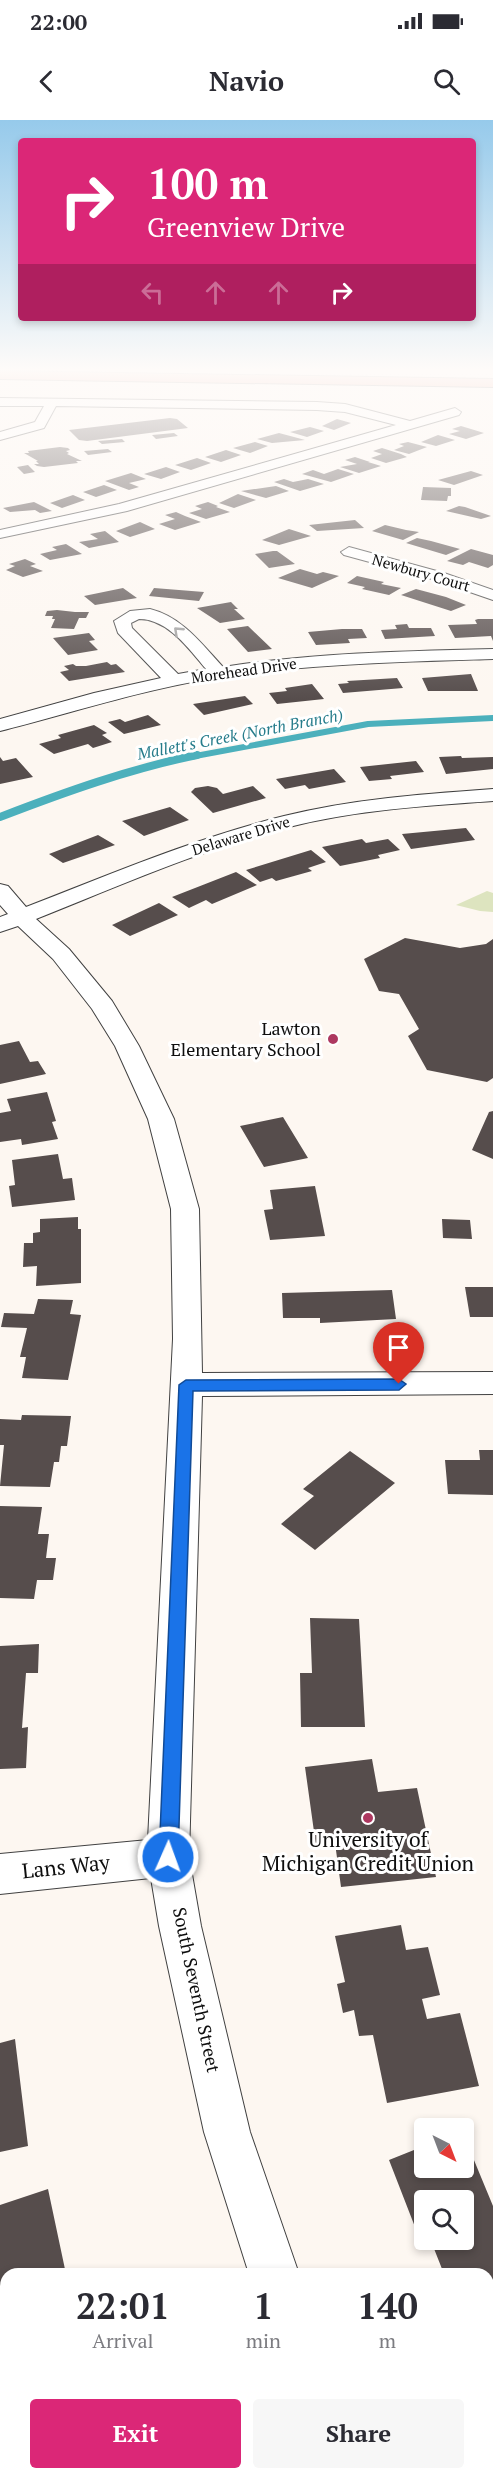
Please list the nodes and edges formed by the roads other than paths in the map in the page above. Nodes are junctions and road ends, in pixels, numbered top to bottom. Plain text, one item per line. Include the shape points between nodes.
1 (216, 480) edge
2 (0, 534) edge
3 (349, 552) dead end
4 (493, 595) edge
5 (493, 654) edge
6 (219, 673) junction
7 (174, 681) junction
8 (0, 725) edge
9 (493, 795) edge
10 (7, 910) edge
11 (493, 1383) edge
12 (186, 1385) junction
13 (168, 1857) junction
14 (0, 1874) edge
15 (272, 2268) edge

1 - 2 street via 122,508
3 - 4 street, Newbury Court
5 - 6 street, Morehead Drive via 344,659
6 - 7 street, Morehead Drive
6 -> 7 street via 161,616 145,613 122,621 124,629
7 - 8 street, Morehead Drive
9 - 10 street, Delaware Drive via 384,803 288,821
10 - 12 street, South Seventh Street via 61,954 103,1006 161,1119 185,1209
11 - 12 street
12 - 13 street, South Seventh Street
13 - 14 street, Lans Way
13 - 15 street, South Seventh Street via 227,2132

